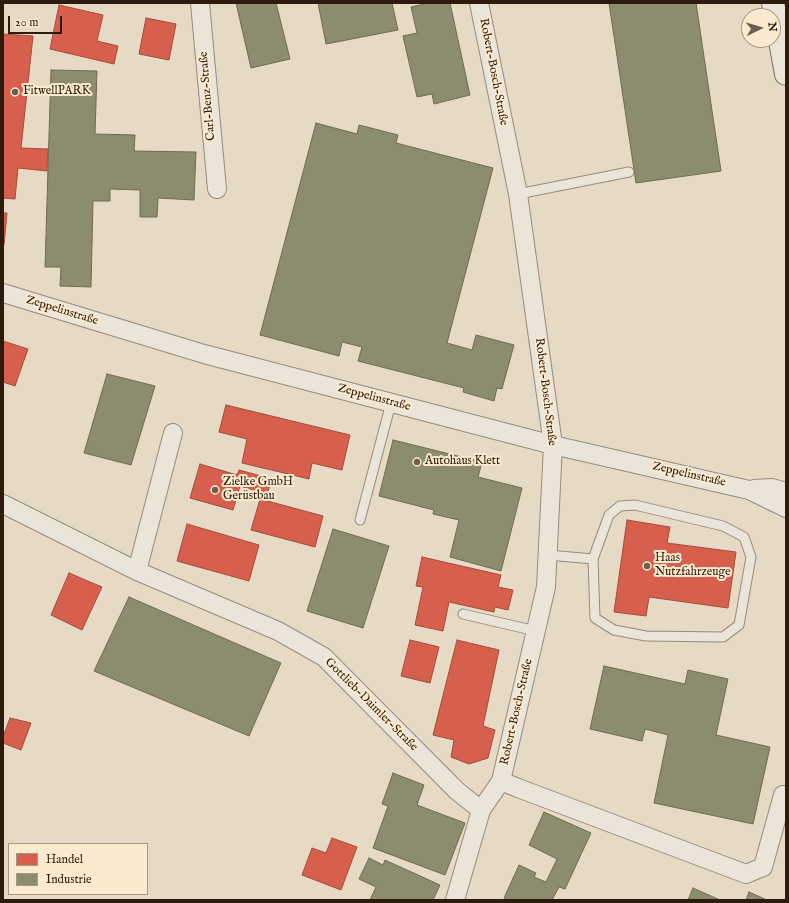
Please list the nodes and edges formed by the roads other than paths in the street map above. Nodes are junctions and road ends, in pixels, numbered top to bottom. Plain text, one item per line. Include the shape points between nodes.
1 (200, 3) edge
2 (479, 3) edge
3 (773, 3) edge
4 (786, 74) edge
5 (629, 172) dead end
6 (217, 189) dead end
7 (518, 194) junction
8 (3, 293) edge
9 (391, 403) junction
10 (173, 433) dead end
11 (553, 445) junction
12 (749, 490) junction
13 (786, 492) edge
14 (3, 504) edge
15 (786, 508) edge
16 (360, 520) dead end
17 (548, 555) junction
18 (594, 559) junction
19 (137, 571) junction
20 (463, 614) dead end
21 (536, 631) junction
22 (501, 781) junction
23 (785, 794) edge
24 (481, 810) junction
25 (455, 900) edge

1 - 6 street, Carl-Benz-Straße
2 - 7 street, Robert-Bosch-Straße
3 - 4 main road
5 - 7 lane
7 - 11 street, Robert-Bosch-Straße
8 - 9 street, Zeppelinstraße via 204,354
9 - 11 street, Zeppelinstraße
9 - 16 lane
10 - 19 street
11 - 12 street, Zeppelinstraße
11 - 17 street, Robert-Bosch-Straße
12 - 13 street, Zeppelinstraße via 772,488
12 - 15 street, Zeppelinstraße
14 - 19 street, Gottlieb-Daimler-Straße
17 - 18 lane
17 - 21 street, Robert-Bosch-Straße via 546,587
18 - 18 lane via 609,515 620,506 635,504 723,526 744,537 751,557 739,626 723,637 646,636 614,630 595,618
19 - 24 street, Gottlieb-Daimler-Straße via 278,631 324,657 457,792
20 - 21 lane
21 - 22 street, Robert-Bosch-Straße
22 - 23 street, Robert-Bosch-Straße via 746,874 763,867
22 - 24 street, Robert-Bosch-Straße
24 - 25 street, Robert-Bosch-Straße

